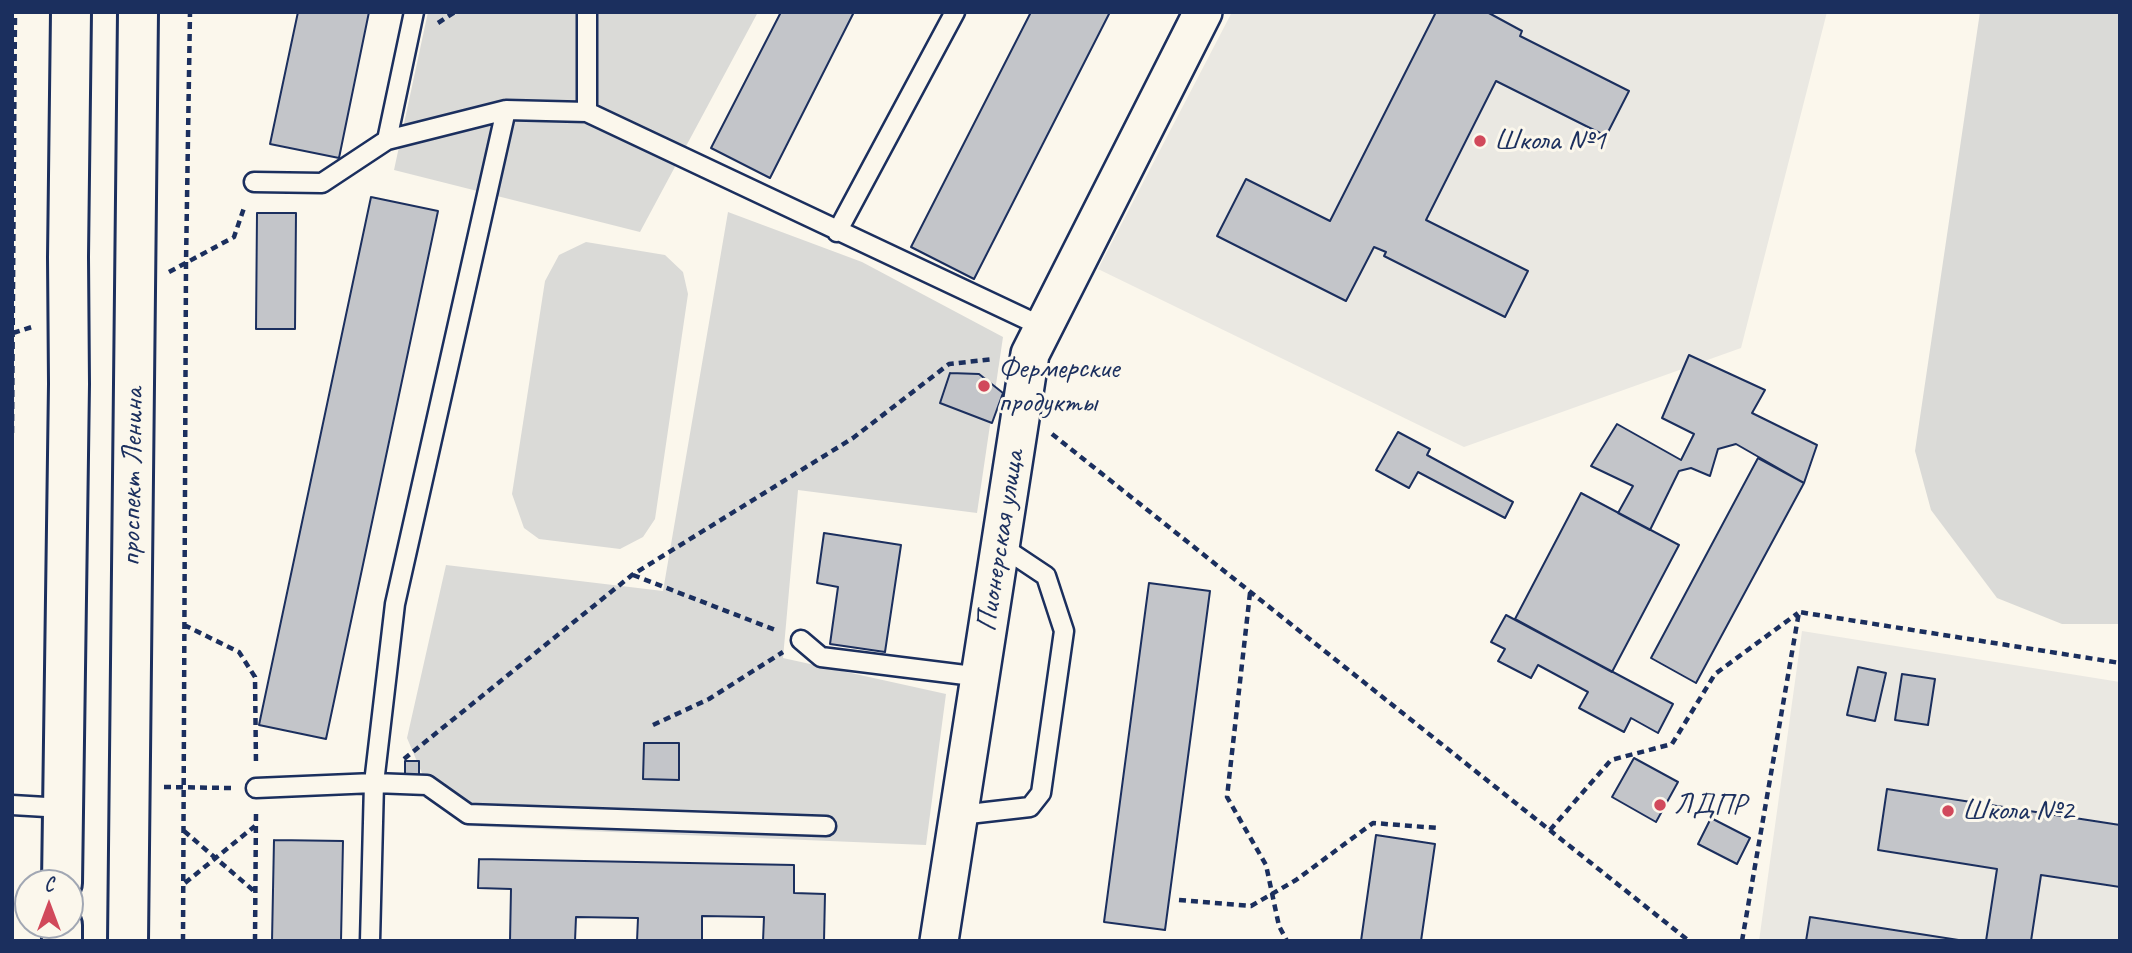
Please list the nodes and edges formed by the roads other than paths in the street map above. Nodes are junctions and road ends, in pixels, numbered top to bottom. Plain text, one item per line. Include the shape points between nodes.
1 (71, 12) edge
2 (138, 12) edge
3 (414, 12) edge
4 (587, 12) edge
5 (955, 12) edge
6 (1203, 12) edge
7 (506, 110) junction
8 (587, 112) junction
9 (387, 139) junction
10 (254, 182) road end
11 (837, 232) junction
12 (1036, 341) junction
13 (1001, 546) junction
14 (801, 640) road end
15 (981, 677) junction
16 (374, 783) junction
17 (256, 788) road end
18 (12, 806) edge
19 (63, 808) junction
20 (960, 816) junction
21 (825, 825) dead end
22 (62, 869) edge
23 (128, 941) edge
24 (370, 941) edge
25 (939, 941) edge

1 - 19 main road
2 - 23 main road, проспект Ленина
3 - 9 lane
4 - 8 lane
5 - 11 lane
6 - 12 street, Пионерская улица
7 - 8 lane
7 - 9 lane
7 - 16 lane via 395,604
8 - 11 lane
9 - 10 lane via 322,183
11 - 12 lane
12 - 13 street, Пионерская улица
13 - 15 street, Пионерская улица
13 - 20 lane via 1046,576 1065,631 1041,793 1030,807
14 - 15 lane via 821,657
15 - 20 street, Пионерская улица
16 - 17 lane
16 - 21 lane via 426,785 468,814
16 - 24 lane
18 - 19 lane
19 - 22 main road
20 - 25 street, Пионерская улица

